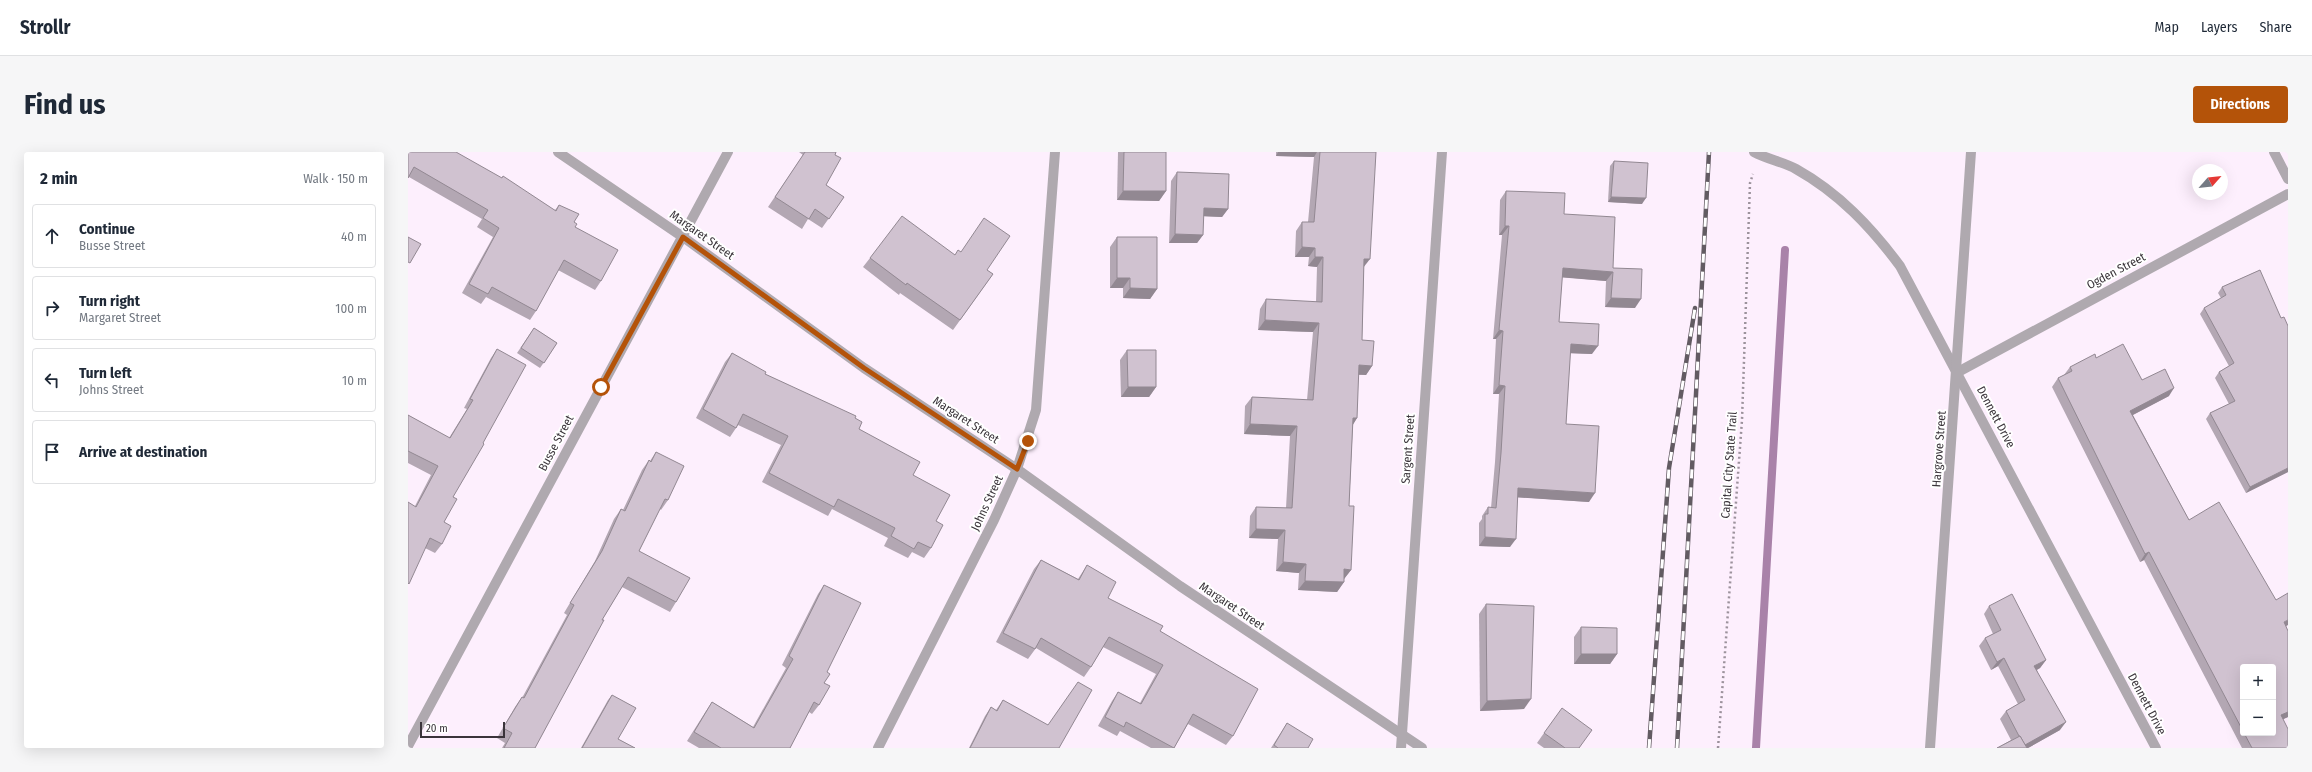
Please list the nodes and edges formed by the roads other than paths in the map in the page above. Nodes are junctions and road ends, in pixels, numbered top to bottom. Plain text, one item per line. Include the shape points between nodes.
1 (558, 152) edge
2 (728, 152) edge
3 (1055, 152) edge
4 (1442, 152) edge
5 (1754, 152) edge
6 (1971, 152) edge
7 (2274, 152) edge
8 (2288, 179) edge
9 (2288, 194) edge
10 (683, 237) junction
11 (1958, 372) junction
12 (1017, 469) junction
13 (1402, 733) junction
14 (408, 746) edge
15 (878, 748) edge
16 (1401, 748) edge
17 (1422, 748) edge
18 (1930, 748) edge
19 (2156, 748) edge

1 - 10 street, Margaret Street
2 - 10 street, Busse Street
3 - 12 street, Johns Street via 1036,410
4 - 13 street, Sargent Street
5 - 11 street, Dennett Drive via 1795,168 1820,184 1863,220 1900,266
6 - 11 street, Hargrove Street
7 - 8 street
9 - 11 street, Ogden Street
10 - 12 street, Margaret Street via 864,368
10 - 14 street, Busse Street
11 - 18 street, Hargrove Street
11 - 19 street, Dennett Drive
12 - 13 street, Margaret Street via 1193,595 1318,680
12 - 15 street, Johns Street via 994,520
13 - 16 street, Sargent Street
13 - 17 street, Margaret Street

